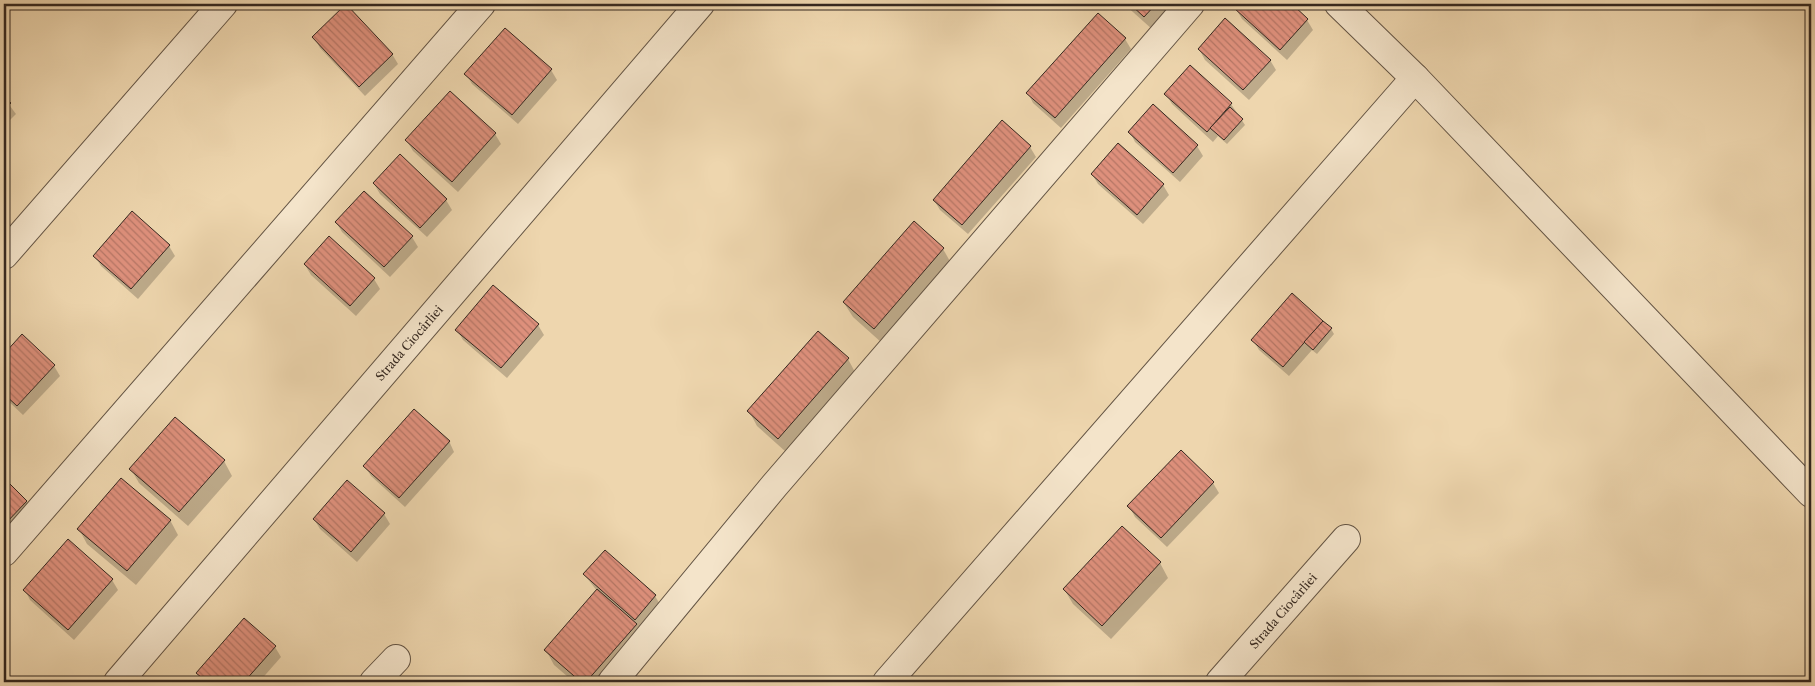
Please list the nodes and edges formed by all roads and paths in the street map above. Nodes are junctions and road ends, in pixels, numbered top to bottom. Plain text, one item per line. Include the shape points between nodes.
1 (223, 4) edge
2 (481, 4) edge
3 (700, 4) edge
4 (1190, 4) edge
5 (1339, 4) edge
6 (1415, 78) junction
7 (4, 255) edge
8 (1811, 493) edge
9 (1346, 539) dead end
10 (4, 552) edge
11 (396, 659) dead end
12 (118, 682) edge
13 (374, 682) edge
14 (612, 682) edge
15 (887, 682) edge
16 (1220, 682) edge

1 - 7 street
2 - 10 street
3 - 12 street, Strada Ciocârliei
4 - 14 street via 774,486
5 - 6 street
6 - 8 street
6 - 15 street
9 - 16 street, Strada Ciocârliei
11 - 13 street

